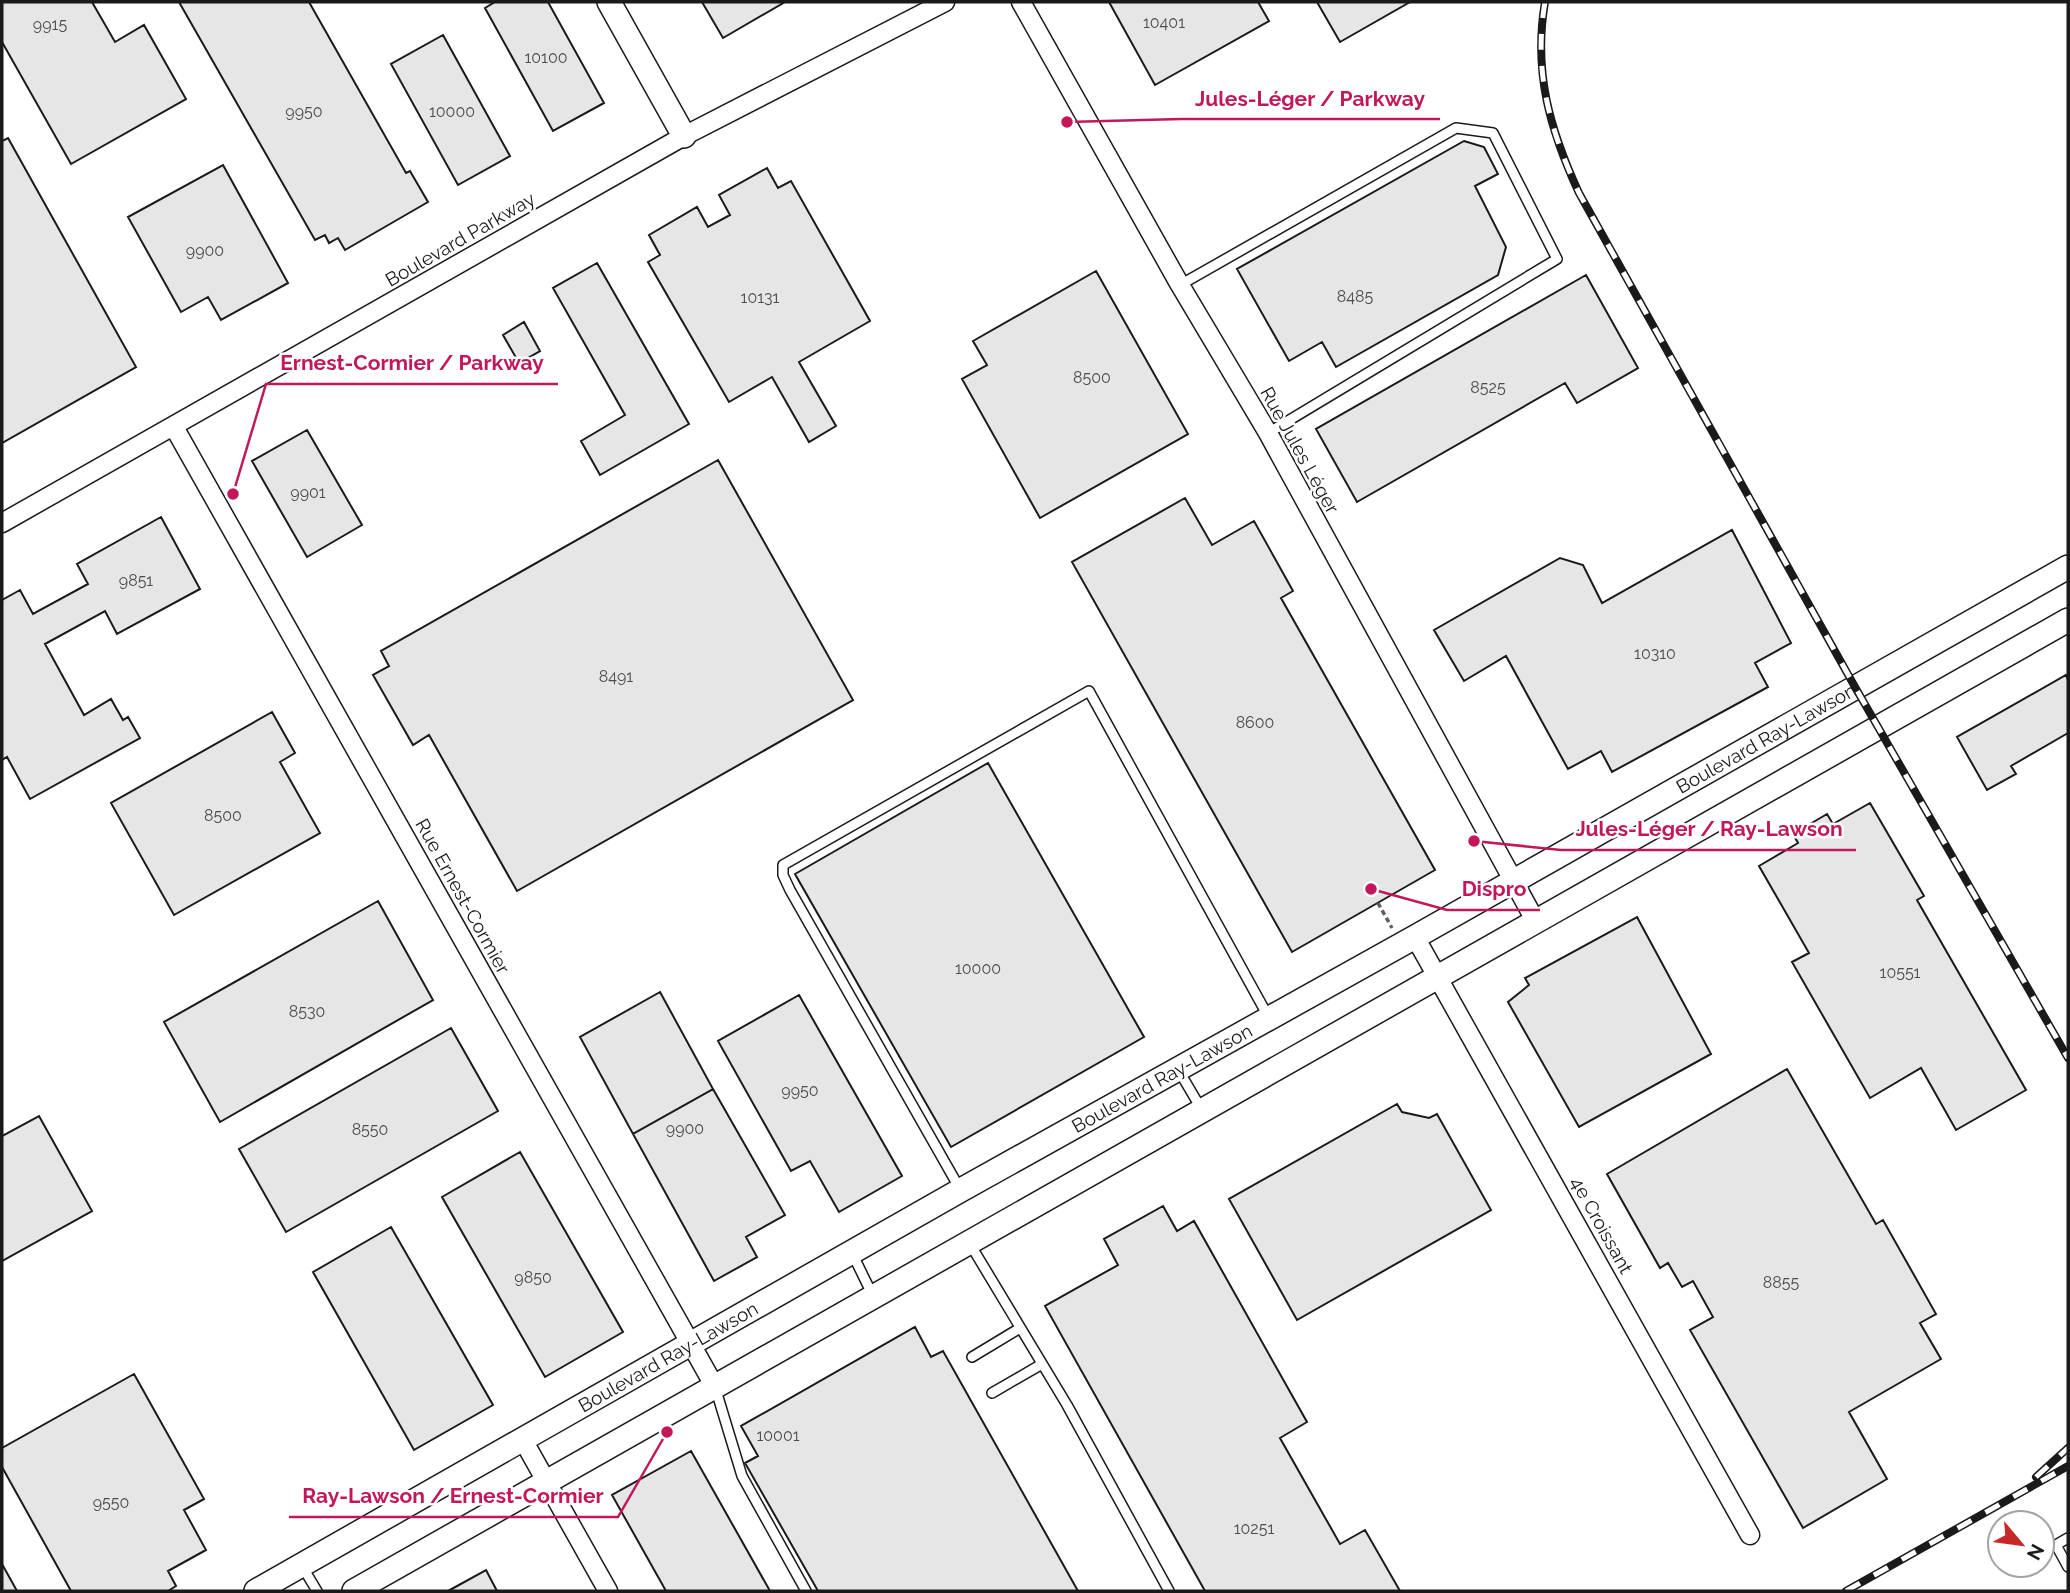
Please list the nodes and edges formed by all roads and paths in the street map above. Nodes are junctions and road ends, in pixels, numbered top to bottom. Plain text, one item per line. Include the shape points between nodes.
1 (610, 2) edge
2 (944, 2) edge
3 (1021, 2) edge
4 (684, 136) junction
5 (1180, 285) junction
6 (174, 427) junction
7 (1268, 433) junction
8 (2, 523) edge
9 (2068, 567) edge
10 (2068, 620) edge
11 (1513, 880) junction
12 (1378, 903) dead end
13 (1536, 922) junction
14 (1408, 941) junction
15 (1437, 978) junction
16 (1269, 1018) junction
17 (1178, 1069) junction
18 (1202, 1111) junction
19 (961, 1191) junction
20 (970, 1244) junction
21 (852, 1253) junction
22 (873, 1297) junction
23 (1020, 1328) junction
24 (692, 1345) junction
25 (972, 1357) dead end
26 (1042, 1364) junction
27 (715, 1387) junction
28 (992, 1393) dead end
29 (523, 1440) junction
30 (547, 1482) junction
31 (1750, 1535) dead end
32 (2068, 1538) edge
33 (301, 1565) junction
34 (2068, 1567) edge
35 (256, 1591) edge
36 (317, 1591) edge
37 (354, 1591) edge
38 (608, 1591) edge
39 (806, 1591) edge
40 (1169, 1591) edge

1 - 4 street
2 - 4 street, Boulevard Parkway
3 - 5 street, Rue Jules Léger
4 - 6 street, Boulevard Parkway
5 - 7 street, Rue Jules Léger
5 - 7 lane via 1456,128 1493,133 1557,259
6 - 8 street, Boulevard Parkway
6 - 24 street, Rue Ernest-Cormier
7 - 11 street, Rue Jules Léger
9 - 11 street, Boulevard Ray-Lawson
10 - 13 street
11 - 13 street, Rue Jules Léger
11 - 14 street, Boulevard Ray-Lawson
12 - 14 path
13 - 15 street
14 - 15 street, 4e Croissant
14 - 16 street, Boulevard Ray-Lawson
15 - 18 street
15 - 31 street, 4e Croissant
16 - 17 street, Boulevard Ray-Lawson
16 - 19 lane via 1089,691 783,865 790,890
17 - 18 lane
17 - 19 street, Boulevard Ray-Lawson
18 - 20 street
19 - 21 street, Boulevard Ray-Lawson
20 - 22 street
20 - 23 lane
21 - 22 lane
21 - 24 street, Boulevard Ray-Lawson
22 - 27 street
23 - 25 lane
23 - 26 lane
24 - 27 street, Rue Ernest-Cormier
24 - 29 street, Boulevard Ray-Lawson
26 - 28 lane
26 - 40 lane
27 - 30 street
27 - 39 lane via 742,1476
29 - 30 street
29 - 33 street, Boulevard Ray-Lawson
30 - 37 street
30 - 38 street
32 - 34 lane via 2056,1545
33 - 35 street, Boulevard Ray-Lawson
33 - 36 lane

